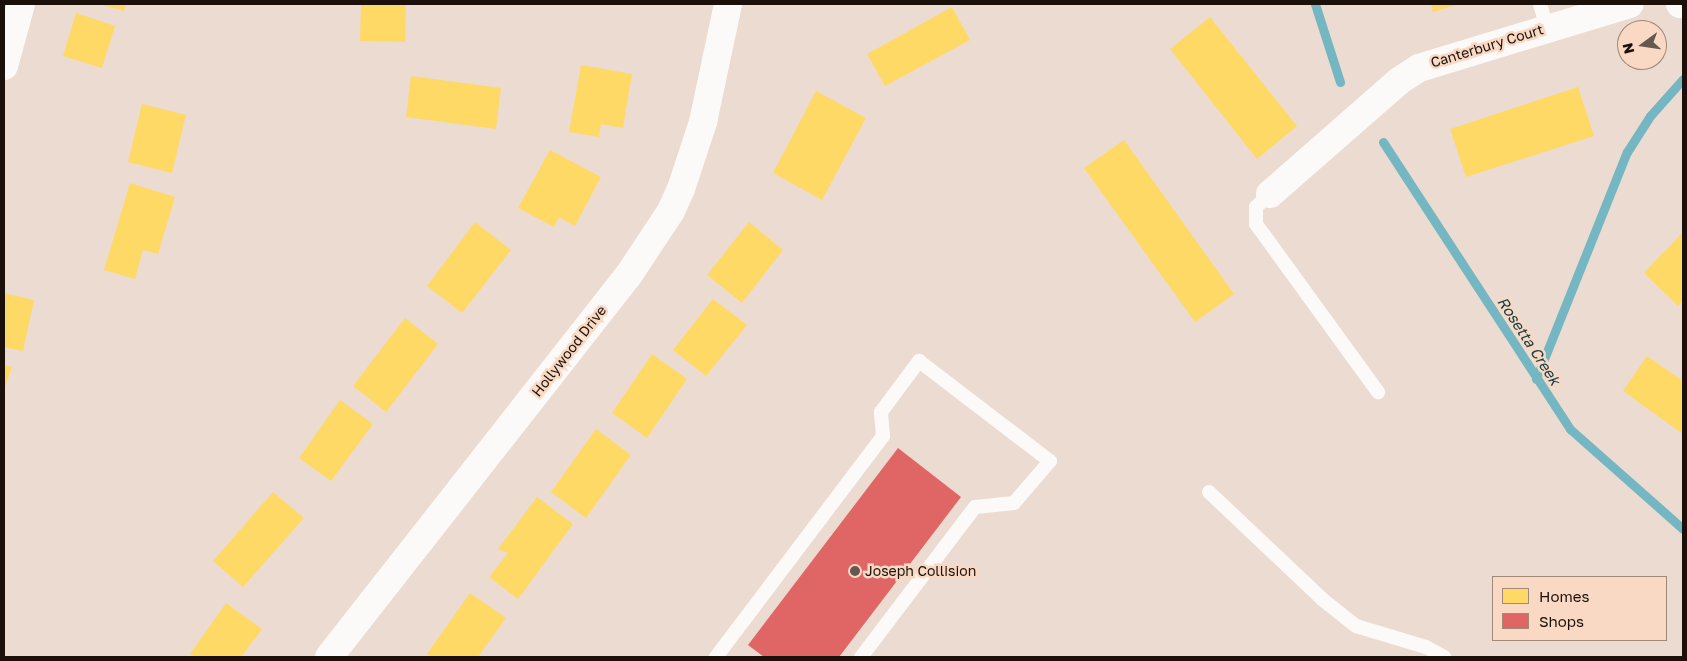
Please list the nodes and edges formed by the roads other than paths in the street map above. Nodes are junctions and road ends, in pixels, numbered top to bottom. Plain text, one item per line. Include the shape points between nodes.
1 (21, 4) edge
2 (728, 4) edge
3 (1629, 4) edge
4 (1543, 16) edge
5 (4, 66) edge
6 (1270, 194) joint
7 (1378, 392) dead end
8 (1210, 492) dead end
9 (329, 657) edge
10 (716, 657) edge
11 (861, 657) edge
12 (1444, 657) edge

1 - 5 street
2 - 9 street, Hollywood Drive via 704,122 682,190 671,211 628,276
3 - 4 street, Canterbury Court
4 - 6 street, Canterbury Court via 1419,68 1399,81
6 - 7 lane via 1256,207 1256,224
8 - 12 lane via 1322,599 1356,626 1426,647
10 - 11 lane via 883,436 881,412 919,361 1050,460 1014,503 975,507

